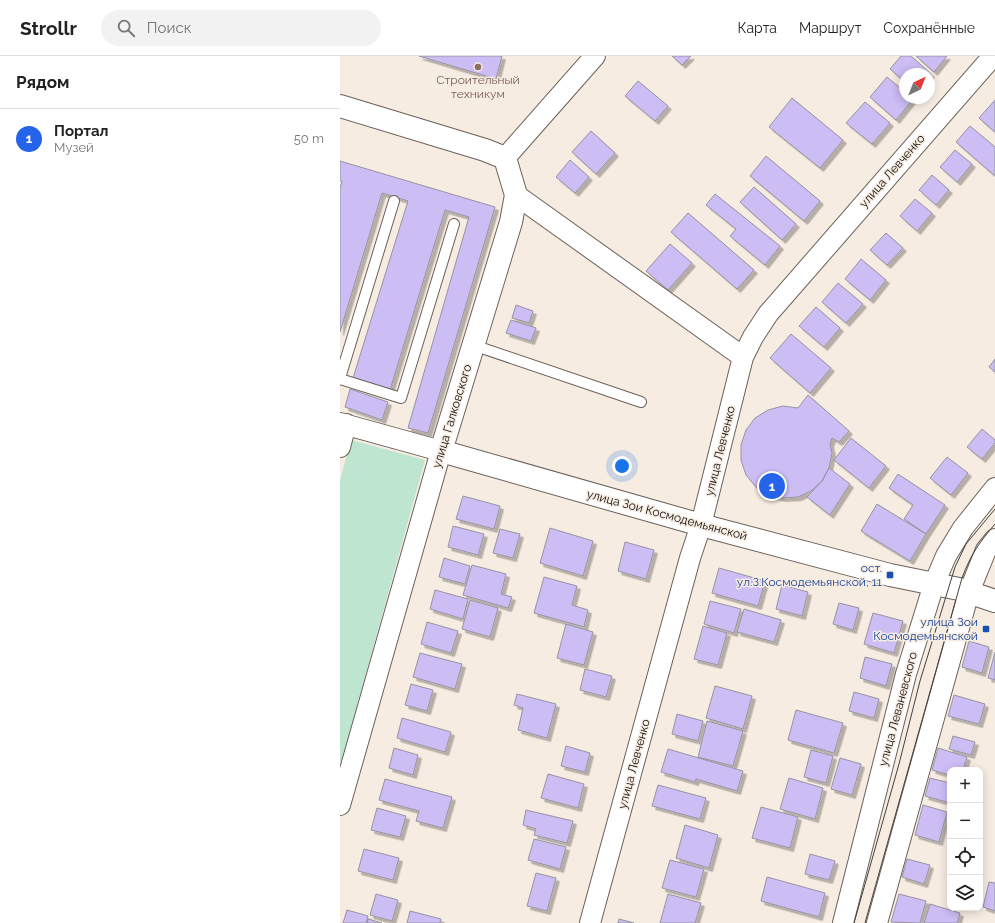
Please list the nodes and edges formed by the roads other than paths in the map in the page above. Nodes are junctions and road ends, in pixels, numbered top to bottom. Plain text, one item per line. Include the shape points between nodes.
1 (595, 56) edge
2 (993, 56) edge
3 (340, 106) edge
4 (505, 158) junction
5 (516, 195) junction
6 (394, 202) dead end
7 (454, 224) dead end
8 (473, 345) junction
9 (743, 358) junction
10 (340, 379) edge
11 (641, 402) dead end
12 (343, 423) edge
13 (340, 447) edge
14 (440, 451) junction
15 (995, 488) edge
16 (701, 524) junction
17 (995, 539) edge
18 (934, 584) junction
19 (969, 592) junction
20 (995, 601) edge
21 (340, 805) edge
22 (590, 923) edge
23 (843, 923) edge
24 (877, 923) edge

1 - 4 street
2 - 9 street, улица Левченко via 768,314
3 - 4 street
4 - 5 street, улица Галковского
5 - 8 street, улица Галковского via 511,222
5 - 9 street
6 - 10 lane
7 - 10 lane via 401,398
8 - 11 lane
8 - 14 street, улица Галковского
9 - 16 street, улица Левченко
12 - 13 street
12 - 14 street, улица Зои Космодемьянской
14 - 16 street, улица Зои Космодемьянской
14 - 21 street, улица Галковского
15 - 18 street, улица Леваневского via 946,556
16 - 18 street, улица Зои Космодемьянской via 890,575
16 - 22 street, улица Левченко
17 - 19 street via 986,550
18 - 19 street, улица Зои Космодемьянской
18 - 23 street, улица Леваневского via 906,674
19 - 20 street, улица Зои Космодемьянской
19 - 24 street

